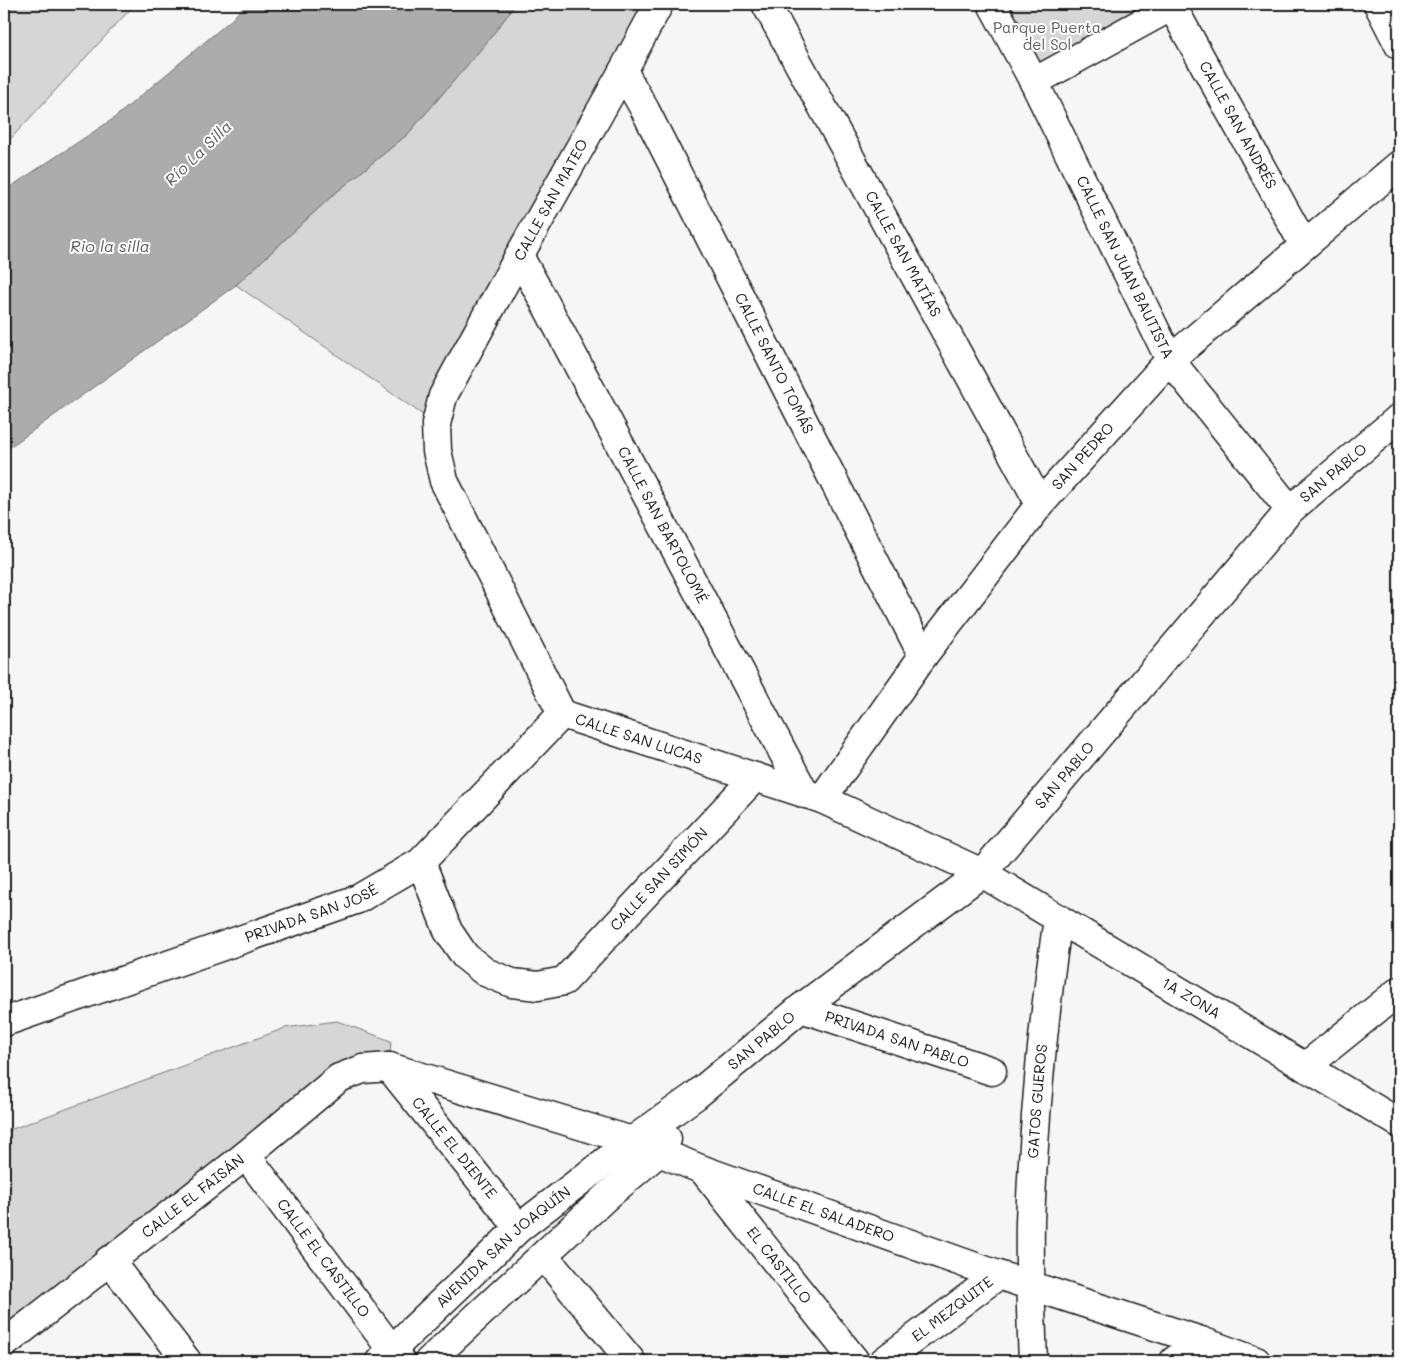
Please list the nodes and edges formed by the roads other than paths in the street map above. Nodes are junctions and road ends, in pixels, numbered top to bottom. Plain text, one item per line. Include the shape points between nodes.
1 (658, 4) edge
2 (766, 4) edge
3 (992, 4) edge
4 (1378, 4) edge
5 (1174, 5) edge
6 (1399, 45) edge
7 (624, 71) junction
8 (1034, 82) junction
9 (1399, 165) edge
10 (1304, 245) junction
11 (519, 256) junction
12 (1170, 360) junction
13 (443, 396) joint
14 (1399, 418) edge
15 (1040, 504) junction
16 (1290, 510) junction
17 (923, 656) junction
18 (562, 714) junction
19 (755, 777) junction
20 (813, 796) junction
21 (421, 862) junction
22 (982, 873) junction
23 (1058, 918) junction
24 (1399, 990) edge
25 (801, 1008) junction
26 (4, 1022) edge
27 (389, 1067) junction
28 (1305, 1067) junction
29 (992, 1070) dead end
30 (695, 1096) junction
31 (1399, 1123) edge
32 (632, 1141) junction
33 (659, 1152) junction
34 (246, 1154) junction
35 (703, 1170) junction
36 (519, 1228) junction
37 (544, 1256) junction
38 (109, 1260) junction
39 (998, 1275) junction
40 (1030, 1286) junction
41 (1201, 1341) junction
42 (4, 1344) edge
43 (390, 1358) edge
44 (187, 1361) edge
45 (429, 1361) edge
46 (631, 1361) edge
47 (855, 1361) edge
48 (884, 1361) edge
49 (1033, 1361) edge
50 (1174, 1361) edge
51 (1256, 1361) edge

1 - 7 street, CALLE SAN MATEO
2 - 15 street, CALLE SAN MATÍAS
3 - 8 street, CALLE SAN JUAN BAUTISTA
4 - 6 street
5 - 8 street
5 - 10 street, CALLE SAN ANDRÉS
7 - 11 street, CALLE SAN MATEO
7 - 17 street, CALLE SANTO TOMÁS
8 - 12 street, CALLE SAN JUAN BAUTISTA
9 - 10 street, SAN PEDRO
10 - 12 street, SAN PEDRO
11 - 13 street, CALLE SAN MATEO
11 - 20 street, CALLE SAN BARTOLOMÉ
12 - 15 street, SAN PEDRO
12 - 16 street, CALLE SAN JUAN BAUTISTA
13 - 18 street, CALLE SAN LUCAS via 436,424 436,451 444,481
14 - 16 street, SAN PABLO
15 - 17 street, SAN PEDRO
16 - 22 street, SAN PABLO
17 - 20 street, SAN PEDRO
18 - 19 street, CALLE SAN LUCAS
18 - 21 street, PRIVADA SAN JOSÉ
19 - 20 street, CALLE SAN LUCAS
19 - 21 street, CALLE SAN SIMÓN via 564,980 538,986 512,984 485,972 465,956 448,931
20 - 22 street, CALLE SAN LUCAS
21 - 26 street, PRIVADA SAN JOSÉ via 358,900
22 - 23 street, 1A ZONA
22 - 25 street, SAN PABLO
23 - 28 street, 1A ZONA
23 - 40 street, GATOS GUEROS via 1039,1085 1030,1221
24 - 28 street
25 - 29 street, PRIVADA SAN PABLO
25 - 30 street, SAN PABLO
27 - 32 street, CALLE EL SALADERO
27 - 34 street, CALLE EL FAISÁN via 363,1069 339,1078
27 - 36 street, CALLE EL DIENTE
28 - 31 street, 1A ZONA
30 - 32 street, SAN PABLO
30 - 33 street, SAN PABLO
32 - 33 street, CALLE EL SALADERO
32 - 36 street, AVENIDA SAN JOAQUÍN
33 - 35 street, CALLE EL SALADERO
33 - 37 street
34 - 38 street, CALLE EL FAISÁN
34 - 43 street, CALLE EL CASTILLO
35 - 39 street, CALLE EL SALADERO
35 - 47 street, EL CASTILLO
36 - 43 street, AVENIDA SAN JOAQUÍN
37 - 45 street
37 - 46 street
38 - 42 street, CALLE EL FAISÁN
38 - 44 street
39 - 40 street, CALLE EL SALADERO
39 - 48 street, EL MEZQUITE
40 - 41 street, CALLE EL SALADERO
40 - 49 street, GATOS GUEROS
41 - 50 street
41 - 51 street, CALLE EL SALADERO

